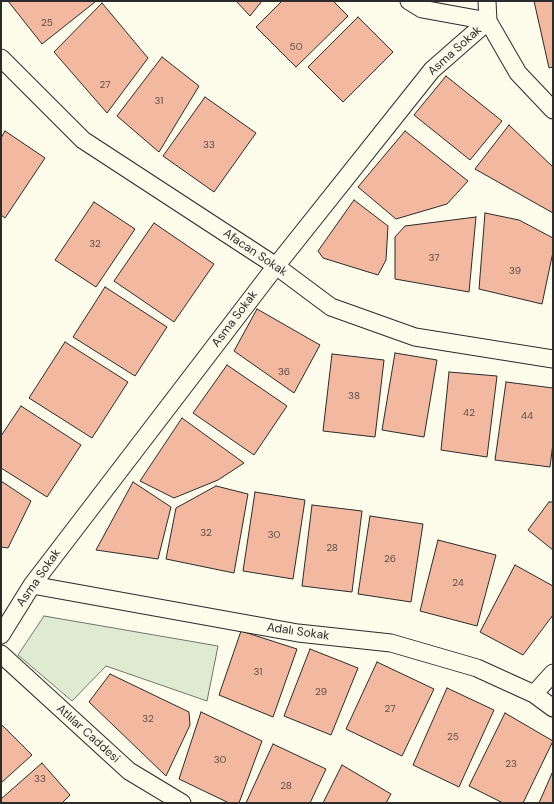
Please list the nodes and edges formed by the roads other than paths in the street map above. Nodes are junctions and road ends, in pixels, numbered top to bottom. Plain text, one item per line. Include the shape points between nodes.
1 (409, 1) edge
2 (487, 1) edge
3 (488, 21) junction
4 (1, 58) edge
5 (553, 110) edge
6 (276, 266) junction
7 (553, 359) edge
8 (32, 585) junction
9 (1, 635) edge
10 (1, 654) edge
11 (553, 673) edge
12 (534, 694) junction
13 (553, 708) edge
14 (182, 803) edge

1 - 3 street via 422,9
2 - 3 street
3 - 5 street via 518,73
3 - 6 street, Asma Sokak via 432,70
4 - 6 street, Afacan Sokak via 83,140
6 - 7 street, Afacan Sokak via 331,307 415,337
6 - 8 street, Asma Sokak
8 - 9 street, Asma Sokak
8 - 12 street, Adalı Sokak via 298,633 391,643 477,668
10 - 14 street, Atlılar Caddesi via 129,772
11 - 12 street
12 - 13 street, Adalı Sokak

